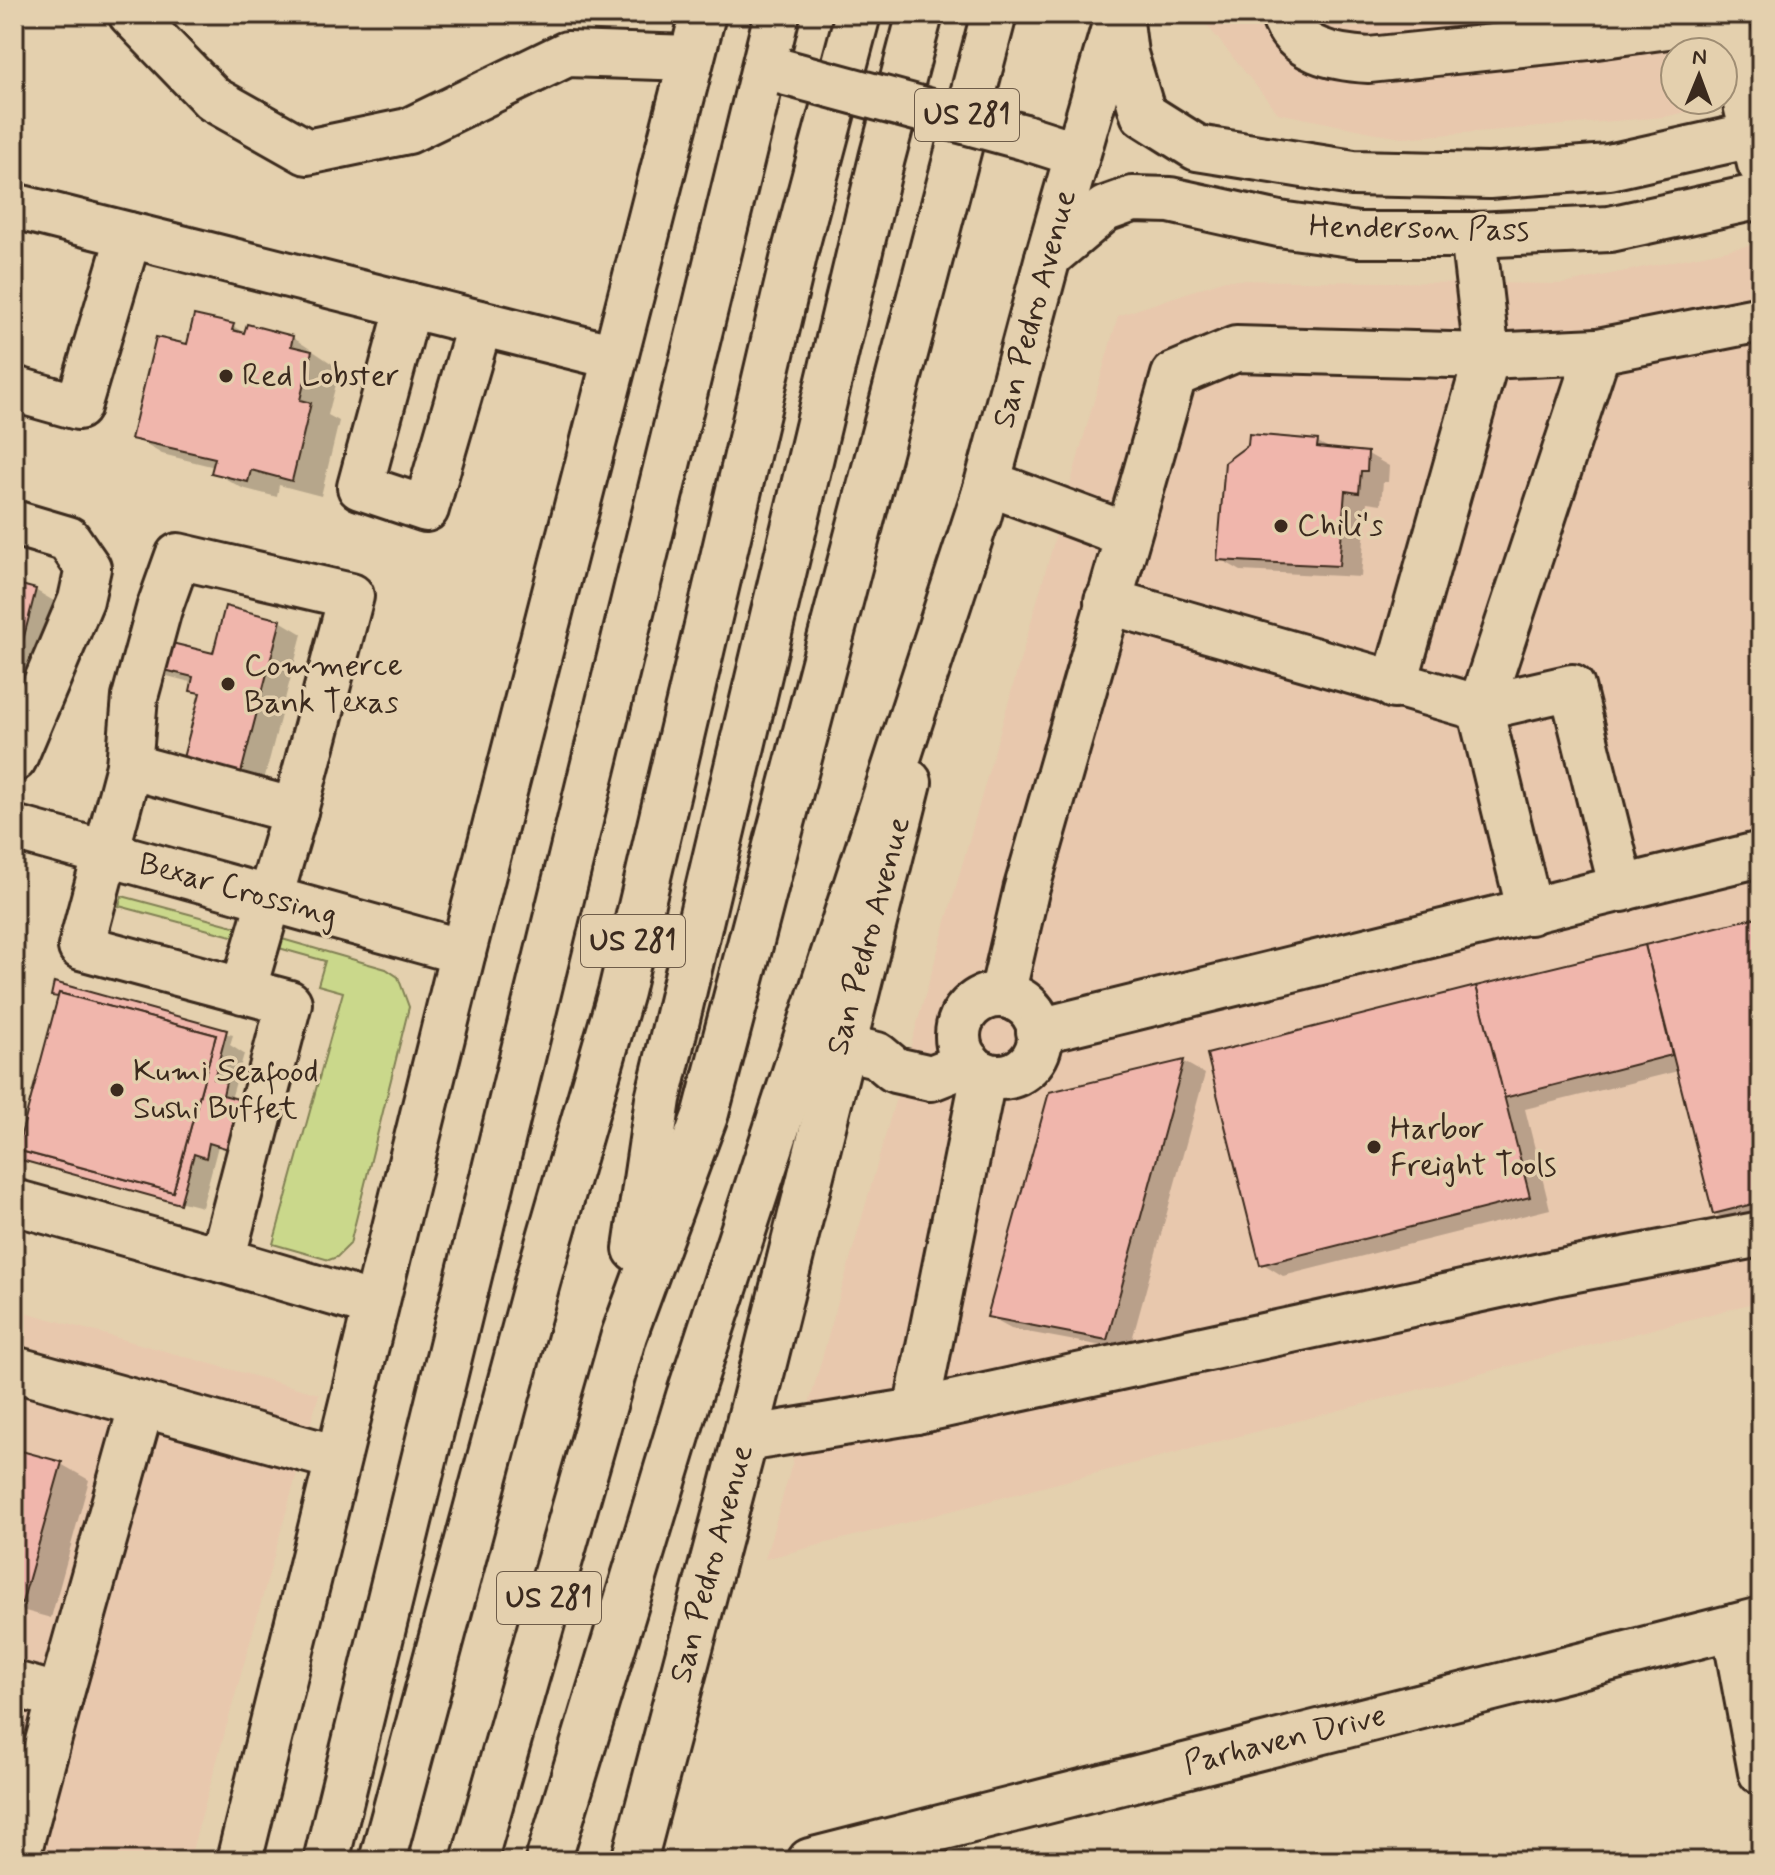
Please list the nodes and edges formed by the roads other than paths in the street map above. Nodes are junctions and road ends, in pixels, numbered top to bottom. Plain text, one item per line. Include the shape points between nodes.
1 (131, 14) edge
2 (703, 14) edge
3 (777, 14) edge
4 (858, 14) edge
5 (920, 14) edge
6 (994, 14) edge
7 (1119, 14) edge
8 (1283, 14) edge
9 (1725, 16) edge
10 (1592, 26) edge
11 (691, 58) junction
12 (783, 72) dead end
13 (1758, 145) edge
14 (1077, 154) junction
15 (1761, 196) edge
16 (14, 206) edge
17 (129, 235) junction
18 (1473, 235) junction
19 (1048, 257) junction
20 (409, 305) junction
21 (1761, 319) edge
22 (480, 323) junction
23 (1598, 351) junction
24 (1487, 356) junction
25 (615, 357) junction
26 (14, 389) edge
27 (988, 483) junction
28 (14, 523) edge
29 (1127, 535) junction
30 (1107, 601) junction
31 (1394, 686) junction
32 (1480, 708) junction
33 (14, 759) edge
34 (129, 766) junction
35 (295, 811) junction
36 (14, 828) edge
37 (109, 854) junction
38 (1761, 854) edge
39 (1622, 889) junction
40 (270, 898) junction
41 (1530, 912) junction
42 (463, 952) junction
43 (243, 991) junction
44 (1002, 995) junction
45 (1039, 1031) junction
46 (859, 1050) junction
47 (968, 1069) junction
48 (14, 1202) edge
49 (1761, 1234) edge
50 (222, 1260) junction
51 (375, 1305) junction
52 (624, 1335) junction
53 (14, 1369) edge
54 (142, 1404) junction
55 (916, 1411) junction
56 (745, 1439) junction
57 (337, 1458) junction
58 (1747, 1623) edge
59 (14, 1684) edge
60 (60, 1697) junction
61 (1761, 1772) edge
62 (16, 1861) edge
63 (239, 1861) edge
64 (326, 1861) edge
65 (382, 1861) edge
66 (474, 1861) edge
67 (548, 1861) edge
68 (634, 1861) edge
69 (641, 1861) edge
70 (810, 1861) edge

1 - 11 main road via 213,99 307,152 408,131 567,54
2 - 11 main road
3 - 64 main road
4 - 65 main road, US 281 via 796,247 621,992
5 - 52 main road via 658,1099
6 - 52 main road, US 281 via 706,1113
7 - 13 main road, Henderson Pass via 1143,114 1197,148 1353,173 1489,176 1609,167
7 - 14 main road, San Pedro Avenue
8 - 10 main road via 1287,29 1308,46 1334,58 1369,60
9 - 10 main road
9 - 13 main road
11 - 25 main road
12 - 14 main road, bridge
14 - 19 main road, San Pedro Avenue
15 - 18 main road, Henderson Pass via 1610,229
16 - 17 main road
17 - 20 main road
17 - 26 main road via 78,407
18 - 19 main road, Henderson Pass via 1358,235 1170,200 1133,199 1105,209
18 - 24 main road
19 - 27 main road, San Pedro Avenue
20 - 22 main road
20 - 22 main road via 360,487 426,509
21 - 23 main road
22 - 25 main road
23 - 24 main road
23 - 32 main road
24 - 29 main road via 1236,349 1174,375
24 - 31 main road
25 - 42 main road
27 - 29 main road
27 - 46 main road, San Pedro Avenue
27 - 67 main road via 689,1396
28 - 33 main road via 68,539 88,568 81,600
29 - 30 main road
30 - 31 main road
30 - 44 main road
31 - 32 main road
32 - 39 main road via 1572,687
32 - 41 main road
34 - 35 main road
34 - 35 main road via 135,697 178,556 351,596
34 - 37 main road
35 - 40 main road
36 - 37 main road, Bexar Crossing
37 - 40 main road, Bexar Crossing
37 - 43 main road via 81,947
38 - 39 main road
39 - 41 main road
40 - 42 main road, Bexar Crossing
40 - 43 main road
41 - 45 main road
42 - 51 main road
43 - 50 main road via 289,1003
44 - 45 main road via 1024,1003
44 - 47 main road via 983,998 963,1016 958,1043
45 - 47 main road via 1037,1050 1021,1070 997,1076
46 - 47 main road via 895,1070 931,1078
46 - 56 main road, San Pedro Avenue
47 - 55 main road
48 - 50 main road
49 - 55 main road
50 - 51 main road
51 - 57 main road
52 - 66 main road, US 281
53 - 54 main road
54 - 57 main road
54 - 60 main road
55 - 56 main road
56 - 68 main road, San Pedro Avenue
57 - 63 main road
58 - 61 main road
58 - 70 main road, Parhaven Drive
59 - 60 main road
60 - 62 main road
68 - 69 main road

